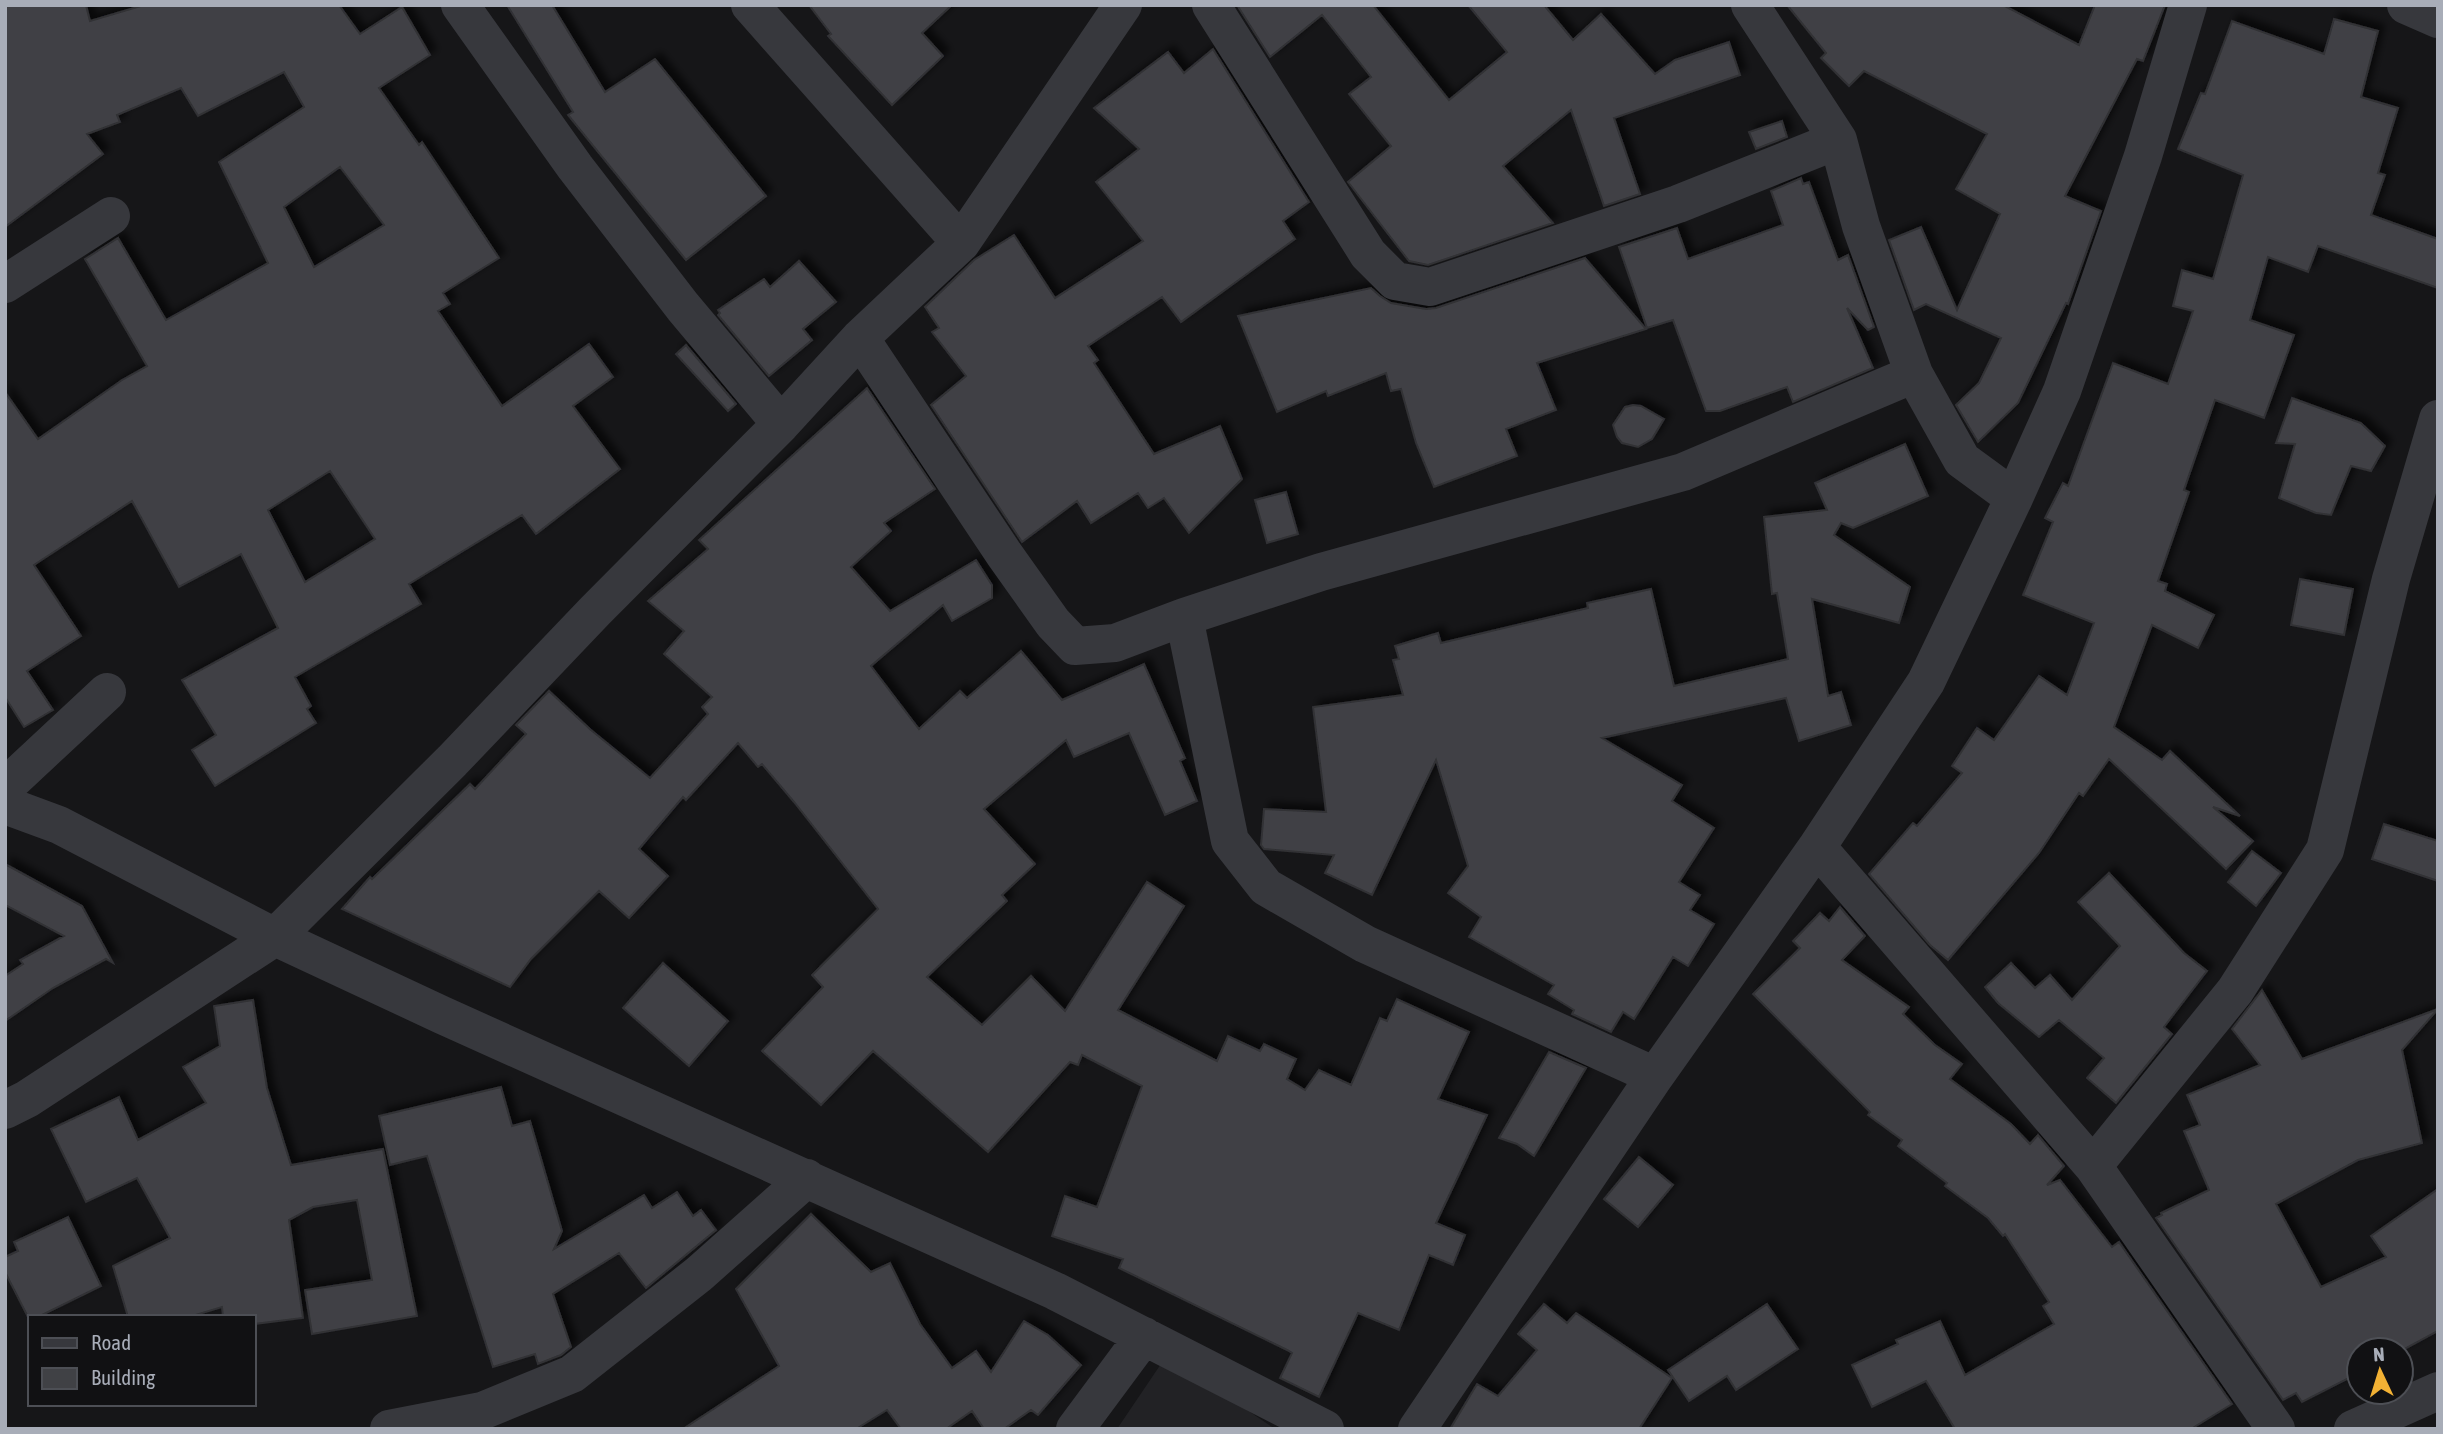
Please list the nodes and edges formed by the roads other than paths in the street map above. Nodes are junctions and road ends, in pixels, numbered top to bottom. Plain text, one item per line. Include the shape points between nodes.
1 (460, 5) edge
2 (750, 5) edge
3 (1123, 5) edge
4 (1211, 5) edge
5 (1749, 5) edge
6 (2188, 5) edge
7 (2406, 5) edge
8 (2438, 19) edge
9 (1838, 140) junction
10 (111, 216) dead end
11 (961, 243) junction
12 (5, 284) edge
13 (860, 338) junction
14 (1914, 374) junction
15 (2438, 419) edge
16 (781, 424) junction
17 (2014, 498) junction
18 (1184, 617) junction
19 (107, 692) dead end
20 (5, 787) edge
21 (5, 805) edge
22 (1817, 847) junction
23 (275, 937) junction
24 (1655, 1076) junction
25 (5, 1110) edge
26 (2093, 1166) junction
27 (807, 1178) junction
28 (1144, 1336) junction
29 (2438, 1391) edge
30 (389, 1429) edge
31 (1075, 1429) edge
32 (1325, 1429) edge
33 (1417, 1429) edge
34 (2276, 1429) edge
35 (2353, 1429) edge

1 - 16 street via 575,167
2 - 11 street
3 - 11 street
4 - 9 street via 1368,254 1395,281 1430,286 1678,204
5 - 9 street
6 - 17 street via 2143,156 2062,391
7 - 8 street
9 - 14 street via 1861,226
10 - 12 street
11 - 13 street
13 - 16 street
13 - 18 street via 1004,554 1053,623 1076,646 1115,643
14 - 17 street via 1962,460
14 - 18 street via 1683,472 1321,572
15 - 26 street via 2391,579 2325,850 2235,991
16 - 23 street
17 - 22 street via 1926,682
18 - 24 street via 1230,841 1266,887 1365,944
19 - 20 street
21 - 23 street via 59,825
22 - 24 street
22 - 26 street
23 - 25 street
23 - 27 street
24 - 33 street
26 - 34 street
27 - 28 street
27 - 30 street via 699,1274 572,1374 482,1411
28 - 31 street
28 - 32 street
29 - 35 street

